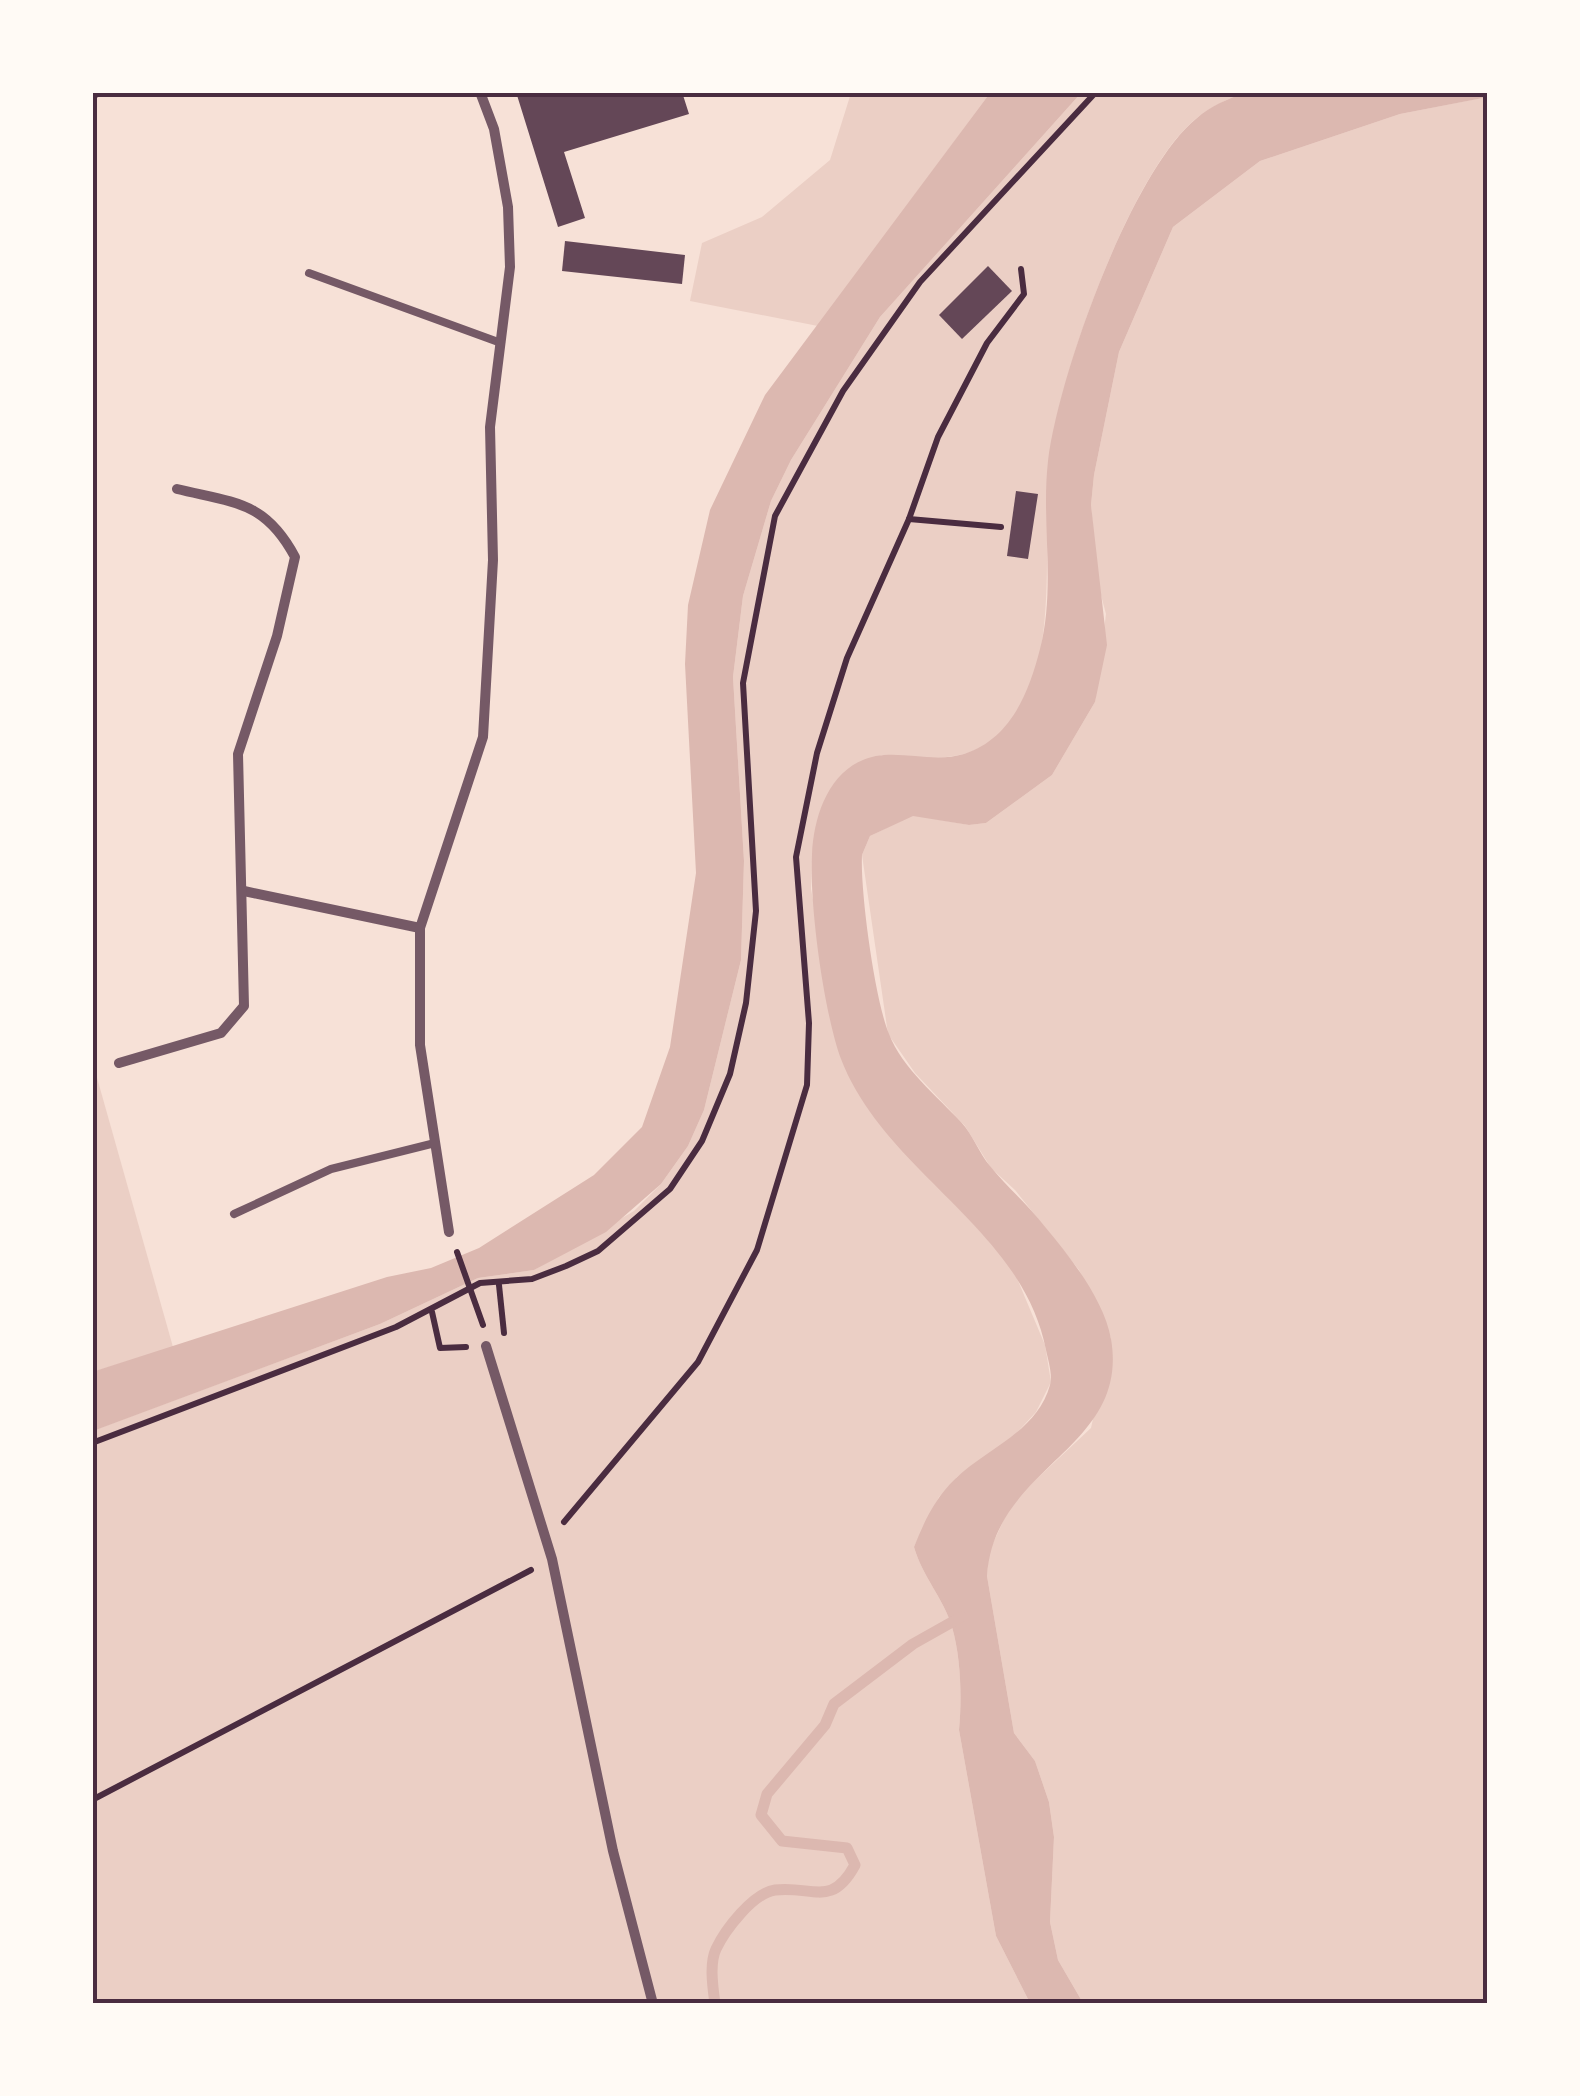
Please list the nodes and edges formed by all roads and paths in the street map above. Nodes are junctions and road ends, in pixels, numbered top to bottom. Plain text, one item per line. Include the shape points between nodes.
1 (480, 92) edge
2 (1096, 92) edge
3 (1022, 269) dead end
4 (309, 273) dead end
5 (501, 343) junction
6 (178, 489) dead end
7 (908, 520) junction
8 (1000, 526) dead end
9 (244, 891) junction
10 (420, 928) junction
11 (120, 1063) dead end
12 (435, 1143) junction
13 (234, 1214) dead end
14 (449, 1232) joint
15 (499, 1285) junction
16 (432, 1312) junction
17 (486, 1346) junction
18 (92, 1442) edge
19 (552, 1559) junction
20 (92, 1800) edge
21 (653, 2004) edge

1 - 5 street via 508,207 510,267
2 - 15 path via 920,282 843,391 775,516 744,683 756,911 746,1002 730,1074 702,1141 670,1189 598,1251 532,1279
3 - 7 path via 1024,294 987,343 938,436
4 - 5 lane
5 - 10 street via 490,427 492,560 483,737
6 - 9 street via 256,508 278,526 295,557 238,754
7 - 8 path
7 - 19 path via 847,658 804,803 796,857 807,1085 757,1250 698,1362 562,1525
9 - 10 street
9 - 11 street via 244,1006 235,1021 221,1033
10 - 12 street via 420,1045
12 - 13 lane via 332,1169
12 - 14 street
14 - 17 path via 480,1309
15 - 16 path via 480,1283 448,1296
15 - 17 path via 505,1341
16 - 17 path via 440,1348
16 - 18 path
17 - 19 street
19 - 20 path
19 - 21 street via 613,1851

